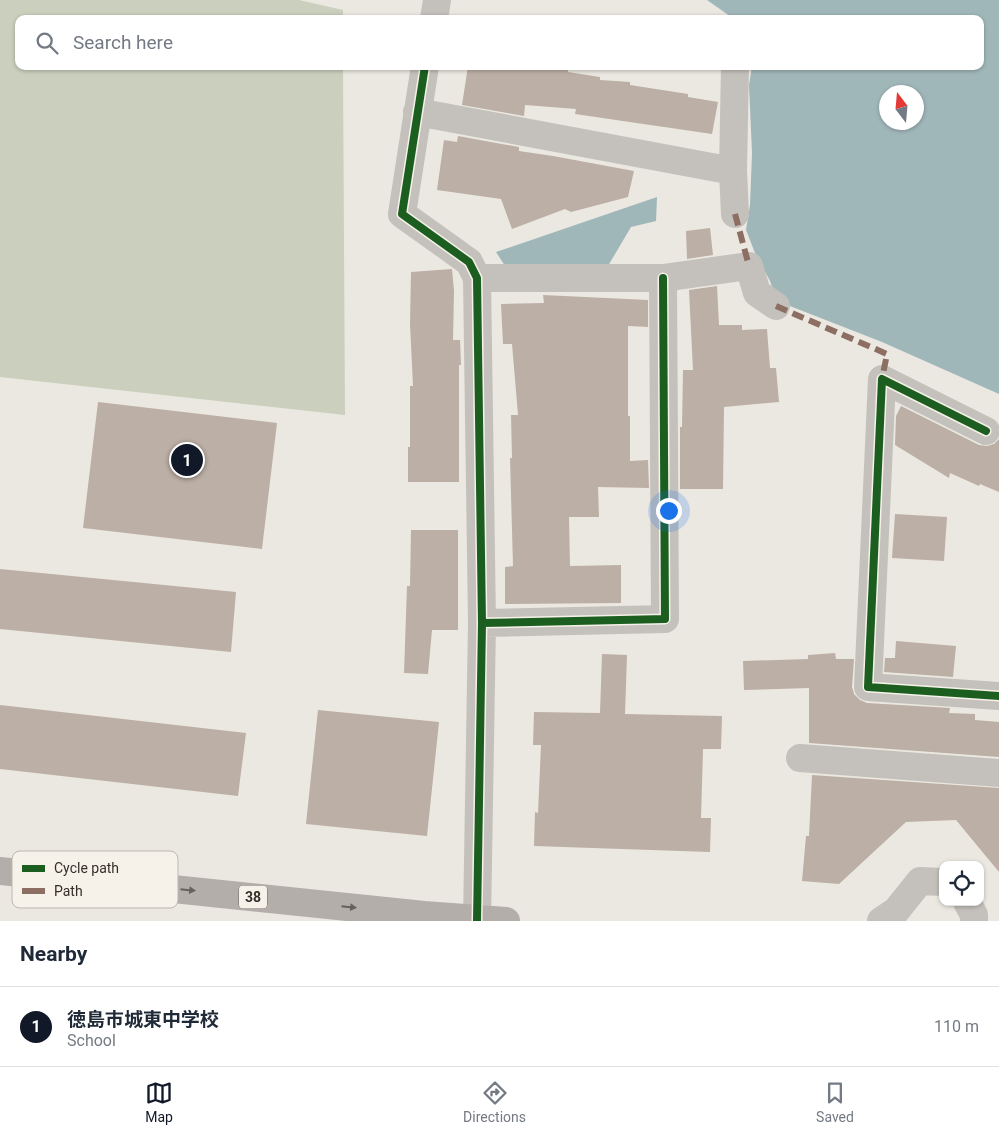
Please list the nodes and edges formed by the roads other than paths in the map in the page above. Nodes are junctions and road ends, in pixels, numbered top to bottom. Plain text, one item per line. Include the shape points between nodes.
1 (437, 0) edge
2 (435, 15) edge
3 (424, 70) edge
4 (735, 70) edge
5 (416, 112) junction
6 (733, 171) junction
7 (735, 214) dead end
8 (477, 278) junction
9 (663, 278) junction
10 (776, 306) dead end
11 (986, 431) dead end
12 (482, 623) junction
13 (999, 696) edge
14 (800, 758) dead end
15 (999, 773) edge
16 (939, 882) edge
17 (178, 889) edge
18 (969, 906) edge
19 (478, 920) edge
20 (506, 921) edge
21 (881, 921) edge
22 (974, 921) edge

1 - 2 street
3 - 5 street
4 - 6 street
5 - 6 street
5 - 8 street via 402,214 469,262
6 - 7 street
8 - 9 street
8 - 12 street
9 - 10 street via 749,266 757,292
9 - 12 street via 665,618
11 - 13 street via 882,379 868,687
12 - 19 street
14 - 15 street
16 - 21 street via 920,881 896,911
17 -> 19 main road, 38
18 - 22 street
19 - 20 main road, 38

